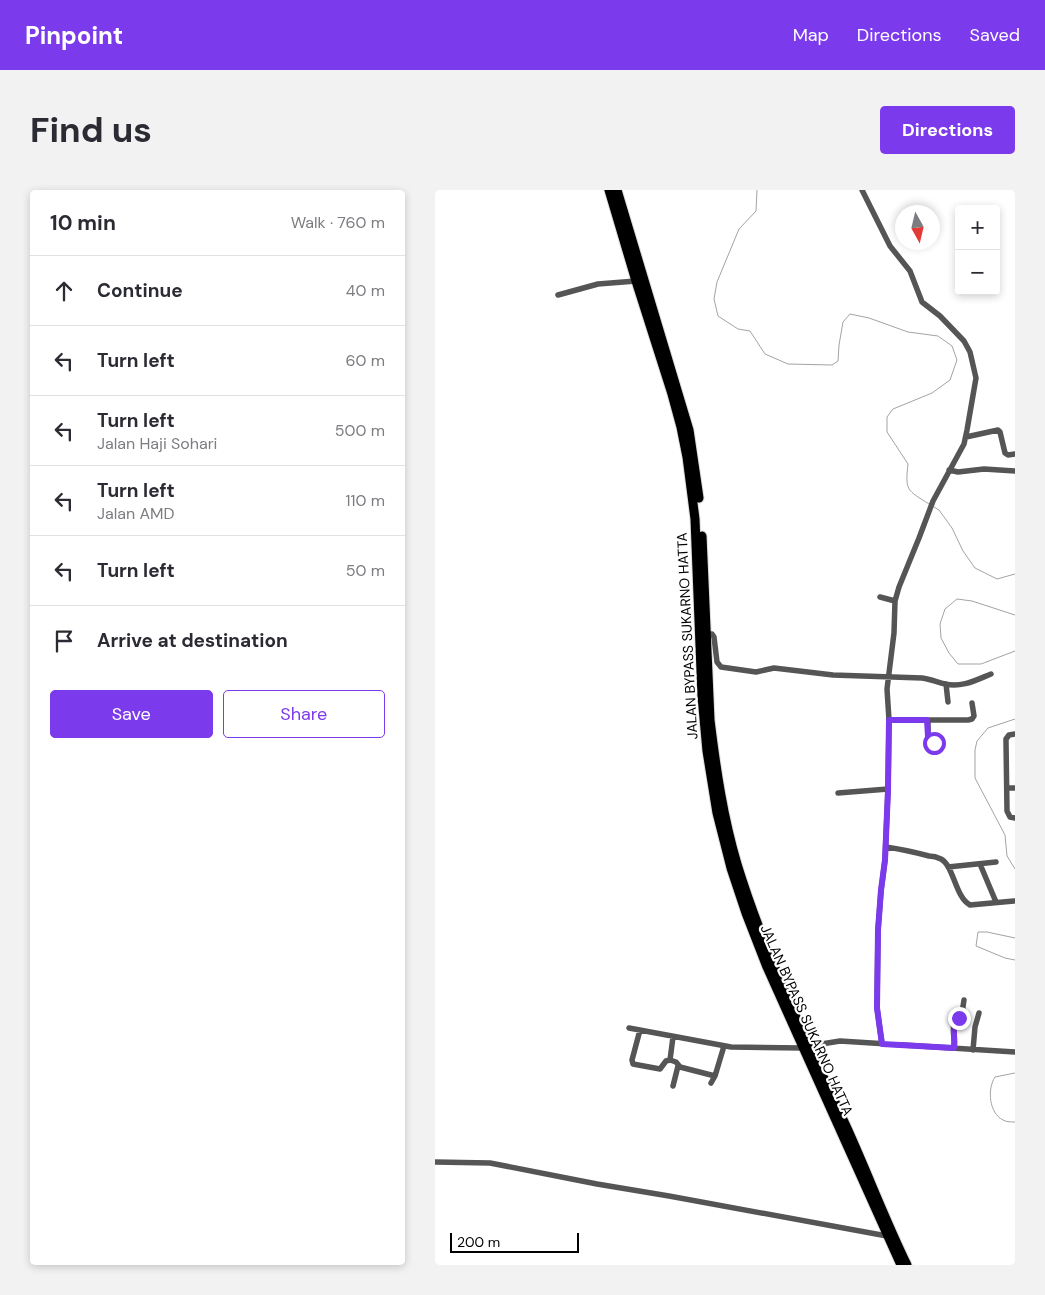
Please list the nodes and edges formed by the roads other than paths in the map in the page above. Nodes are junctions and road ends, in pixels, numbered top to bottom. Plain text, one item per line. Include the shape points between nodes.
1 (609, 190) edge
2 (617, 190) edge
3 (862, 190) edge
4 (636, 282) junction
5 (558, 295) dead end
6 (966, 436) junction
7 (1015, 454) edge
8 (949, 470) junction
9 (1015, 470) edge
10 (880, 597) dead end
11 (895, 601) junction
12 (707, 634) junction
13 (991, 674) dead end
14 (887, 677) junction
15 (946, 684) junction
16 (948, 702) dead end
17 (972, 703) dead end
18 (889, 720) junction
19 (927, 720) junction
20 (1015, 734) edge
21 (941, 743) dead end
22 (1007, 788) junction
23 (1015, 788) edge
24 (888, 790) junction
25 (838, 793) dead end
26 (1015, 818) edge
27 (885, 848) junction
28 (996, 862) dead end
29 (980, 864) junction
30 (948, 867) junction
31 (1014, 901) edge
32 (996, 902) junction
33 (964, 1000) dead end
34 (979, 1013) dead end
35 (629, 1028) dead end
36 (639, 1030) junction
37 (673, 1036) junction
38 (882, 1044) junction
39 (724, 1046) junction
40 (806, 1047) junction
41 (954, 1048) junction
42 (973, 1050) junction
43 (1015, 1052) edge
44 (670, 1060) junction
45 (678, 1066) junction
46 (715, 1076) junction
47 (711, 1083) dead end
48 (673, 1086) dead end
49 (834, 1109) junction
50 (435, 1162) edge
51 (887, 1236) junction
52 (901, 1265) edge
53 (907, 1265) edge

1 - 4 highway, JALAN BYPASS SUKARNO HATTA
2 - 12 highway, JALAN BYPASS SUKARNO HATTA via 689,430 703,544
3 - 6 street via 890,246 909,271 922,302 964,341 970,352 975,378
4 - 5 street via 598,284
4 - 40 highway, JALAN BYPASS SUKARNO HATTA via 681,428 692,488 701,696 720,828 745,913
6 - 7 street via 999,431 1005,453
6 - 8 street
8 - 9 street
8 - 11 street via 933,501
10 - 11 street
11 - 14 street
12 - 14 street via 714,637 717,662 721,666 756,672 774,668 833,676
12 - 40 highway, JALAN BYPASS SUKARNO HATTA via 710,720 725,818 751,906
13 - 15 street via 965,684
14 - 15 street via 931,679
14 - 18 street
15 - 16 street
17 - 19 street via 974,716 971,720
18 - 19 street
18 - 24 street
19 - 21 street via 928,736 934,743
20 - 22 street via 1006,739
22 - 23 street
22 - 26 street via 1008,816
24 - 25 street
24 - 27 street
27 - 30 street via 909,850 941,859
27 - 38 street via 878,930 877,1008
28 - 29 street
29 - 30 street
29 - 32 street
30 - 32 street via 967,904
31 - 32 street
33 - 41 street via 954,1024
34 - 42 street
35 - 36 street
36 - 37 street
36 - 44 street via 633,1064 660,1069
37 - 39 street
37 - 44 street
38 - 40 street via 840,1041
38 - 41 street
39 - 40 street
39 - 46 street
40 - 49 highway, JALAN BYPASS SUKARNO HATTA
41 - 42 street
42 - 43 street
44 - 45 street
45 - 46 street
45 - 48 street
46 - 47 street
49 - 51 highway, JALAN BYPASS SUKARNO HATTA
49 - 53 highway, JALAN BYPASS SUKARNO HATTA
50 - 51 street via 490,1163
51 - 52 highway, JALAN BYPASS SUKARNO HATTA

